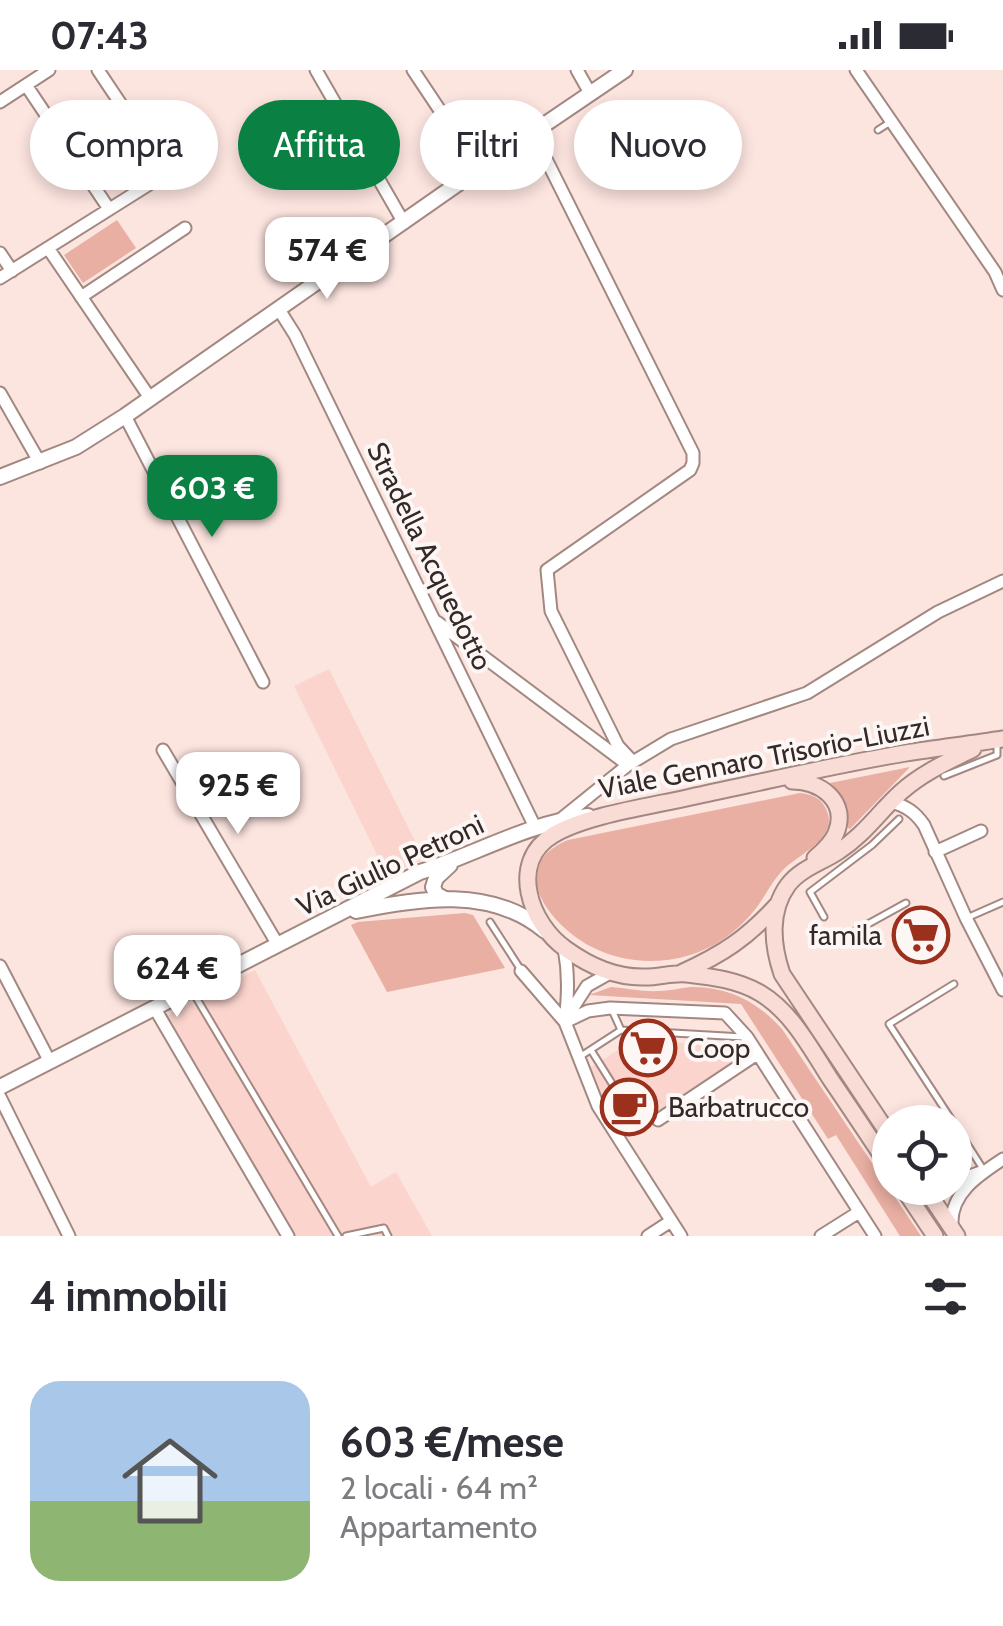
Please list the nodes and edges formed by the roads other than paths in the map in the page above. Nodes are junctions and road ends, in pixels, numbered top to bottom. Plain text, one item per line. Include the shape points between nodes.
1 (49, 70) edge
2 (98, 70) edge
3 (316, 70) edge
4 (412, 70) edge
5 (576, 70) edge
6 (625, 70) edge
7 (856, 70) edge
8 (26, 85) junction
9 (590, 93) junction
10 (432, 100) edge
11 (0, 102) edge
12 (554, 118) edge
13 (892, 121) junction
14 (878, 130) dead end
15 (554, 175) edge
16 (450, 190) edge
17 (109, 209) junction
18 (404, 223) junction
19 (184, 228) dead end
20 (48, 248) junction
21 (0, 253) edge
22 (999, 270) edge
23 (12, 271) junction
24 (0, 278) edge
25 (1003, 290) edge
26 (81, 296) junction
27 (278, 308) junction
28 (0, 394) edge
29 (150, 398) junction
30 (125, 416) junction
31 (40, 463) junction
32 (0, 477) edge
33 (1003, 581) edge
34 (433, 620) junction
35 (262, 682) dead end
36 (995, 740) edge
37 (163, 750) dead end
38 (630, 764) junction
39 (944, 776) dead end
40 (771, 780) junction
41 (915, 780) junction
42 (891, 802) junction
43 (628, 811) junction
44 (917, 815) junction
45 (561, 819) junction
46 (899, 820) dead end
47 (535, 827) junction
48 (980, 831) dead end
49 (935, 852) junction
50 (455, 861) junction
51 (802, 872) junction
52 (445, 900) junction
53 (779, 902) junction
54 (1003, 902) edge
55 (906, 904) dead end
56 (335, 915) junction
57 (824, 918) dead end
58 (966, 918) junction
59 (490, 922) dead end
60 (839, 940) dead end
61 (558, 943) junction
62 (278, 945) junction
63 (0, 966) edge
64 (521, 971) joint
65 (610, 973) junction
66 (681, 973) junction
67 (1001, 983) edge
68 (954, 984) dead end
69 (191, 989) junction
70 (154, 1008) junction
71 (610, 1008) junction
72 (565, 1022) junction
73 (621, 1030) junction
74 (747, 1037) junction
75 (591, 1050) junction
76 (757, 1054) junction
77 (579, 1058) junction
78 (50, 1062) junction
79 (0, 1087) edge
80 (0, 1096) edge
81 (942, 1105) edge
82 (598, 1106) junction
83 (872, 1109) edge
84 (658, 1120) dead end
85 (872, 1141) edge
86 (972, 1152) edge
87 (1003, 1159) edge
88 (984, 1171) junction
89 (972, 1176) edge
90 (914, 1205) edge
91 (937, 1205) edge
92 (859, 1212) junction
93 (671, 1221) junction
94 (955, 1232) edge
95 (933, 1233) edge
96 (68, 1236) edge
97 (288, 1236) edge
98 (338, 1236) edge
99 (346, 1236) edge
100 (388, 1236) edge
101 (648, 1236) edge
102 (681, 1236) edge
103 (821, 1236) edge
104 (874, 1236) edge

1 - 8 street
2 - 17 street via 167,173
3 - 18 street
4 - 10 street
5 - 9 street
6 - 9 street
7 - 13 street
8 - 11 street
8 - 17 street
9 - 12 street
13 - 14 lane
13 - 22 street
15 - 38 street via 693,453 690,470 547,570 551,611
16 - 18 street
17 - 20 street
18 - 27 street
19 - 26 street
20 - 23 street
20 - 26 street
21 - 23 street
22 - 25 street
23 - 24 street
26 - 29 street
27 - 29 street
27 - 34 street, Stradella Acquedotto
28 - 31 street
29 - 30 street
30 - 31 street
30 - 35 street
31 - 32 street
33 - 38 street via 938,612 807,693 672,739
34 - 38 street
34 - 47 street, Stradella Acquedotto
36 - 39 lane via 997,755
36 - 40 main road, Viale Gennaro Trisorio-Liuzzi
36 - 41 main road
37 - 62 street
38 - 45 street
40 - 43 main road, Viale Gennaro Trisorio-Liuzzi
40 - 51 main road via 819,785 838,807 830,844
41 - 42 main road
41 - 44 street
42 - 44 street
42 - 51 main road via 839,852
43 - 45 street, Viale Gennaro Trisorio-Liuzzi
43 - 61 main road via 551,836 530,860 528,893
44 - 49 street
45 - 47 street, Viale Gennaro Trisorio-Liuzzi
46 - 57 lane via 810,892
47 - 50 street, Via Giulio Petroni
48 - 49 street
49 - 58 street
50 - 52 street via 433,887
50 - 56 street, Via Giulio Petroni
51 - 53 main road
52 - 56 street
52 - 61 street via 471,898 507,908
53 - 66 main road via 733,947
53 - 83 main road via 774,945 782,974
54 - 58 lane
55 - 60 lane
56 - 62 street, Via Giulio Petroni
58 - 67 street
59 - 64 lane
61 - 65 main road
61 - 72 street via 568,968
62 - 69 street, Via Giulio Petroni
63 - 78 street
64 - 72 street
65 - 66 main road
65 - 72 street via 587,986
66 - 85 main road via 731,980 782,1011
68 - 81 lane via 889,1024
69 - 70 street, Via Giulio Petroni
69 - 98 lane
70 - 78 street, Via Giulio Petroni
70 - 97 street
71 - 72 street
71 - 73 lane
71 - 74 street via 725,1013
72 - 77 street
73 - 74 lane
73 - 75 lane
74 - 76 street
75 - 77 lane
75 - 82 lane via 618,1093
76 - 84 street
76 - 92 street
77 - 82 street
78 - 79 street, Via Giulio Petroni
80 - 96 street
82 - 93 street
86 - 88 lane
87 - 88 street
88 - 89 street
88 - 94 street via 955,1201
90 - 95 main road
91 - 94 main road
92 - 103 street
92 - 104 street
93 - 101 street
93 - 102 street
99 - 100 lane via 384,1228

